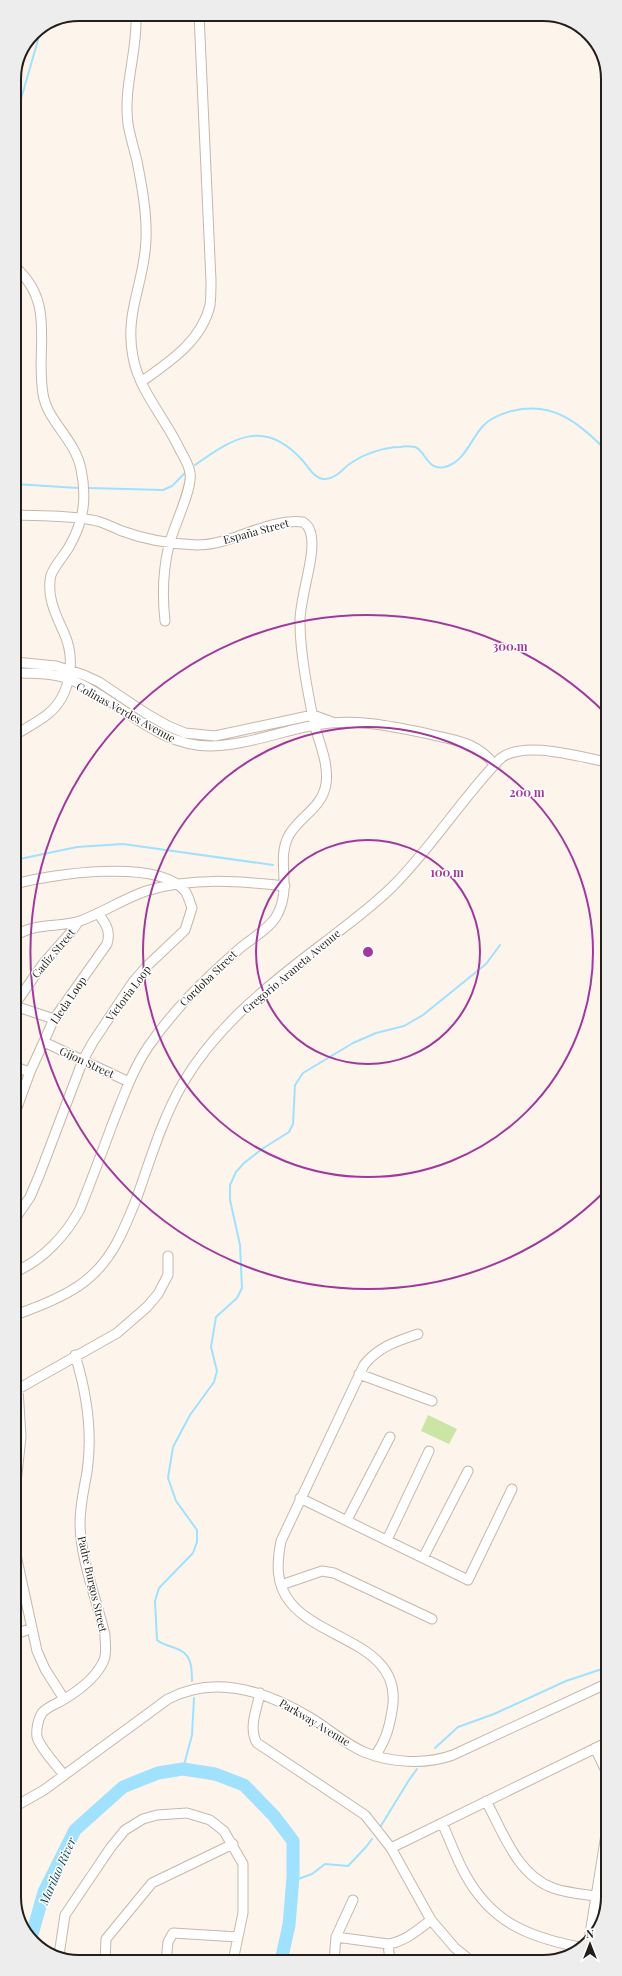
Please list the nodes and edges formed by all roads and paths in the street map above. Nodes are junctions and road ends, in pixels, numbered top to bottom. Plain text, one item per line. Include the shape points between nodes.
1 (135, 21) edge
2 (199, 21) edge
3 (21, 274) edge
4 (141, 382) junction
5 (21, 515) edge
6 (82, 519) junction
7 (169, 544) junction
8 (165, 621) dead end
9 (21, 663) edge
10 (70, 670) junction
11 (21, 673) edge
12 (68, 679) junction
13 (313, 715) junction
14 (332, 722) junction
15 (315, 725) junction
16 (21, 731) edge
17 (601, 761) edge
18 (495, 765) junction
19 (21, 883) edge
20 (177, 884) junction
21 (285, 886) junction
22 (98, 913) junction
23 (78, 922) junction
24 (21, 932) edge
25 (21, 996) edge
26 (21, 1007) edge
27 (54, 1019) junction
28 (44, 1042) junction
29 (83, 1060) junction
30 (21, 1069) edge
31 (30, 1072) junction
32 (129, 1082) junction
33 (21, 1097) edge
34 (21, 1210) edge
35 (168, 1256) dead end
36 (21, 1269) edge
37 (21, 1313) edge
38 (418, 1334) dead end
39 (75, 1355) junction
40 (359, 1374) junction
41 (21, 1387) edge
42 (432, 1401) dead end
43 (390, 1437) dead end
44 (429, 1451) dead end
45 (468, 1471) dead end
46 (512, 1489) dead end
47 (300, 1498) junction
48 (347, 1520) junction
49 (387, 1540) junction
50 (423, 1558) junction
51 (21, 1581) edge
52 (281, 1585) junction
53 (432, 1619) dead end
54 (32, 1628) junction
55 (21, 1632) edge
56 (601, 1686) edge
57 (260, 1693) junction
58 (64, 1699) junction
59 (601, 1745) edge
60 (595, 1748) junction
61 (375, 1756) junction
62 (601, 1760) edge
63 (64, 1775) junction
64 (486, 1801) junction
65 (21, 1803) edge
66 (442, 1823) junction
67 (233, 1844) junction
68 (391, 1848) junction
69 (601, 1865) edge
70 (596, 1896) junction
71 (353, 1900) dead end
72 (431, 1920) junction
73 (592, 1924) edge
74 (336, 1936) junction
75 (238, 1937) junction
76 (388, 1944) junction
77 (570, 1945) edge
78 (59, 1952) edge
79 (106, 1955) edge
80 (167, 1955) edge
81 (234, 1955) edge
82 (334, 1955) edge
83 (389, 1955) edge
84 (464, 1955) edge

1 - 4 street via 127,86 128,124 146,214 146,237 145,262 135,293 130,325 133,358
2 - 4 street via 210,305 203,324 181,353
3 - 6 street via 39,299 42,317 43,394 50,413 77,452 84,489
4 - 7 street via 170,429 191,475
5 - 6 street, España Street
6 - 7 street, España Street via 98,521 123,532
6 - 10 street via 51,576 51,603 68,643
7 - 8 street via 163,588
7 - 13 street, España Street via 199,545 290,520 303,522 310,530 312,550 301,604 300,623
9 - 10 street, Colinas Verdes Avenue
10 - 12 street
10 - 13 street, Colinas Verdes Avenue via 99,682 147,714 185,733 215,736
11 - 12 street, Colinas Verdes Avenue
12 - 15 street, Colinas Verdes Avenue via 147,726 184,743 229,745
12 - 16 street via 62,696 48,714
13 - 14 street, Colinas Verdes Avenue
13 - 15 street, Cordoba Street
14 - 15 street, Colinas Verdes Avenue
14 - 18 street, Colinas Verdes Avenue via 372,723 458,741 484,753
15 - 21 street, Cordoba Street via 326,766 326,787 317,805 288,838 284,858
17 - 18 street, Gregorio Araneta Avenue via 528,750 506,754
18 - 37 street, Gregorio Araneta Avenue via 394,886 254,999 205,1051 172,1104 123,1233 110,1255 90,1278 74,1289
19 - 20 street via 124,871 147,873
20 - 21 street via 241,882
20 - 22 street via 147,891
20 - 29 street, Victoria Loop via 186,892 192,908 185,930 133,982
21 - 32 street, Cordoba Street via 275,917 267,927 191,992 148,1048
22 - 23 street
22 - 27 street, Lleda Loop via 107,925 107,944
23 - 24 street via 46,925
23 - 25 street, Cadiz Street via 43,964
26 - 27 street
27 - 28 street, Lleda Loop
28 - 29 street, Gijon Street
28 - 31 street, Lleda Loop
29 - 32 street, Gijon Street
29 - 34 street, Victoria Loop via 40,1176
30 - 31 street
31 - 33 street, Lleda Loop
32 - 36 street, Cordoba Street via 73,1223 46,1253
35 - 39 street via 168,1275 148,1307 117,1333
38 - 40 street via 378,1350
39 - 41 street
39 - 58 street, Padre Burgos Street via 86,1393 88,1417 88,1456 81,1503 81,1536 106,1646 105,1659 95,1673
40 - 42 street
40 - 47 street
43 - 48 street
44 - 49 street
45 - 50 street
46 - 50 street via 468,1580
47 - 48 street
47 - 52 street via 281,1541 277,1566
48 - 49 street
49 - 50 street
51 - 54 street
52 - 53 street via 322,1571 334,1573
52 - 61 street via 290,1602 306,1616 374,1657 384,1668 395,1699 388,1731 383,1745
54 - 55 street
54 - 58 street via 37,1651 45,1669
56 - 61 street, Parkway Avenue via 446,1757 413,1761
57 - 61 street, Parkway Avenue via 277,1699 362,1752
57 - 63 street, Parkway Avenue via 238,1688 204,1686 175,1695
57 - 68 street via 252,1728 257,1743 365,1815
58 - 63 street, Padre Burgos Street via 41,1714 37,1729 37,1738 41,1745
59 - 60 street
60 - 62 street
60 - 64 street
63 - 65 street, Parkway Avenue
64 - 66 street
64 - 70 street via 514,1854 533,1876 552,1888
66 - 68 street
66 - 77 street via 465,1874 477,1893 504,1920 533,1935
67 - 75 street via 243,1864 243,1913
67 - 78 street via 224,1831 210,1820 186,1813 157,1815 143,1819 125,1830 65,1915
67 - 79 street via 152,1883 106,1939
68 - 72 street
69 - 70 street
70 - 73 street
71 - 74 street
72 - 76 street via 404,1939
72 - 84 street
74 - 76 street
74 - 82 street
75 - 80 street via 173,1933 168,1942
75 - 81 street
76 - 83 street

